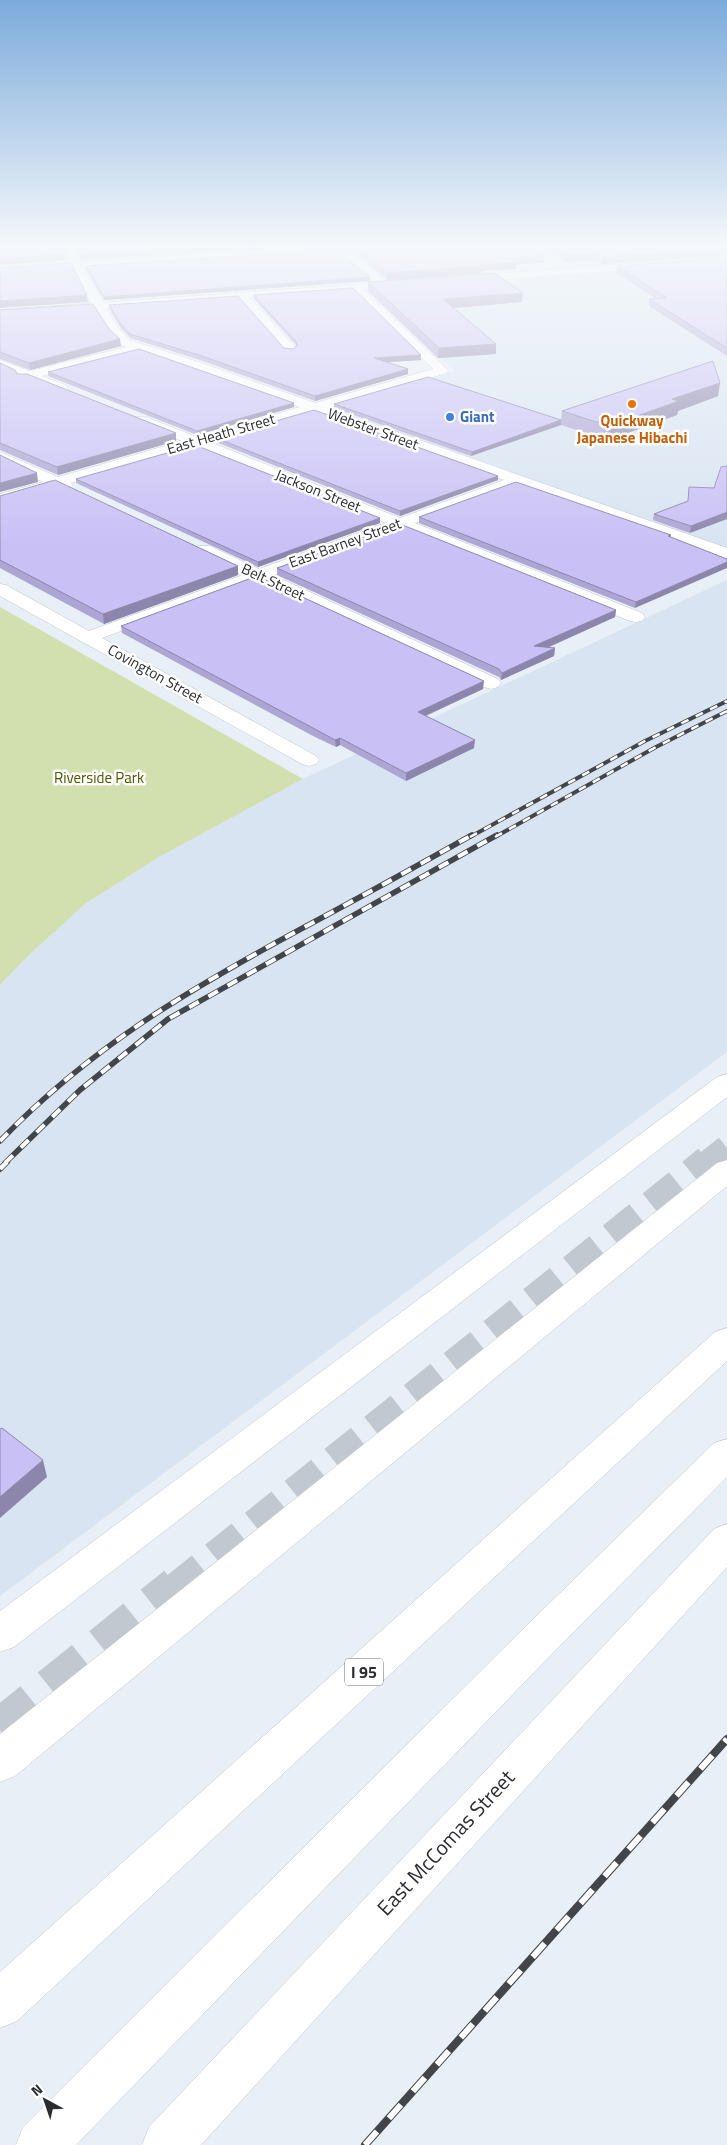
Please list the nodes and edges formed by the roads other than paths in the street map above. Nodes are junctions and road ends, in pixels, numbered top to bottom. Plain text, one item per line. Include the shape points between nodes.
1 (141, 347) joint
2 (418, 347) edge
3 (0, 364) edge
4 (28, 375) junction
5 (7, 381) edge
6 (78, 395) edge
7 (313, 407) junction
8 (131, 416) edge
9 (195, 442) junction
10 (0, 456) edge
11 (518, 480) junction
12 (58, 482) junction
13 (79, 492) edge
14 (0, 499) edge
15 (400, 524) junction
16 (194, 545) edge
17 (727, 554) edge
18 (257, 575) junction
19 (0, 589) edge
20 (636, 616) dead end
21 (88, 637) junction
22 (491, 683) dead end
23 (309, 760) dead end
24 (727, 1083) edge
25 (727, 1170) tunnel mouth
26 (727, 1341) edge
27 (727, 1454) edge
28 (727, 1541) edge
29 (0, 1634) edge
30 (0, 1761) edge
31 (0, 2004) edge
32 (41, 2145) edge
33 (166, 2145) edge

1 - 4 main road
1 - 7 main road, Webster Street
2 - 7 main road, East Heath Street via 442,370
3 - 4 main road
4 - 5 main road
4 - 6 main road
7 - 9 main road, East Heath Street
7 - 11 main road, Webster Street
8 - 9 main road, Jackson Street
9 - 12 main road, East Heath Street
9 - 15 main road, Jackson Street
10 - 12 main road
11 - 15 main road, East Barney Street
11 - 17 main road, Webster Street
12 - 13 main road
12 - 14 main road, East Heath Street
15 - 18 main road, East Barney Street
15 - 20 main road, Jackson Street
16 - 18 main road, Belt Street
18 - 21 main road, East Barney Street
18 - 22 main road, Belt Street
19 - 21 main road, Covington Street
21 - 23 main road, Covington Street
24 - 29 main road
25 - 30 main road
26 - 31 main road, I 95
27 - 32 main road
28 - 33 main road, East McComas Street

